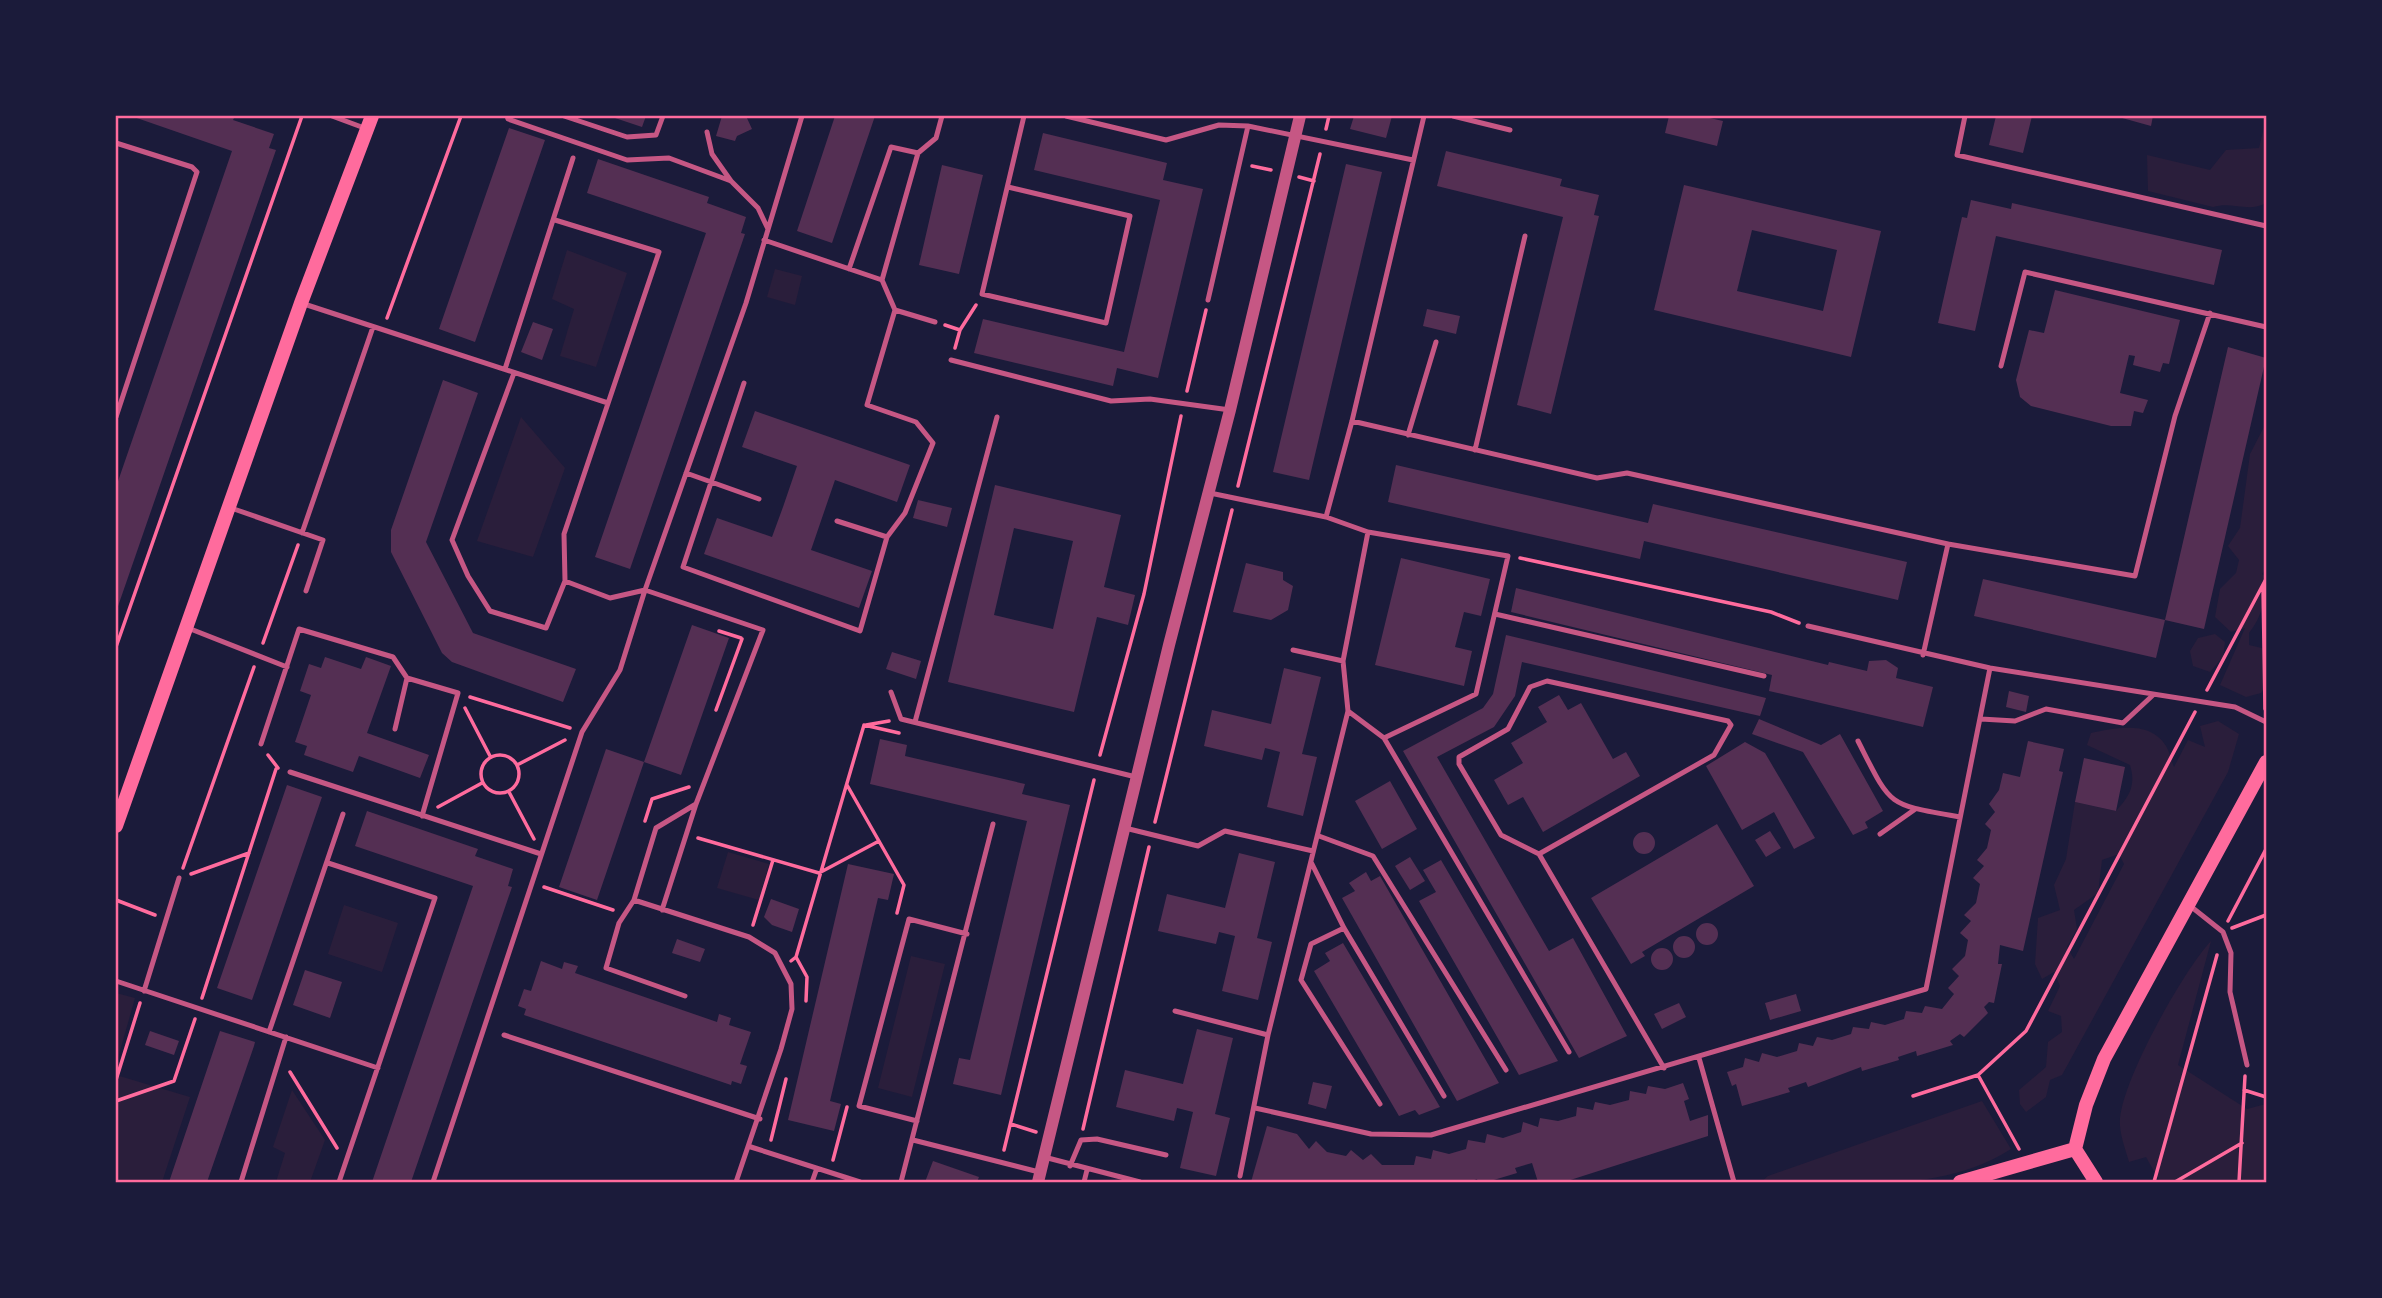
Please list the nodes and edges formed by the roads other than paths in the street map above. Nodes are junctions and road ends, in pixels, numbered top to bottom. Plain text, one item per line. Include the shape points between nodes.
1 (332, 116) edge
2 (507, 116) edge
3 (564, 116) edge
4 (663, 116) edge
5 (802, 116) edge
6 (942, 116) edge
7 (1024, 116) edge
8 (1066, 116) edge
9 (1300, 116) edge
10 (1424, 116) edge
11 (1453, 116) edge
12 (1965, 116) edge
13 (370, 122) edge
14 (1248, 126) junction
15 (1510, 130) dead end
16 (707, 132) dead end
17 (1294, 136) junction
18 (116, 144) edge
19 (918, 153) junction
20 (573, 158) dead end
21 (1413, 160) junction
22 (731, 181) junction
23 (1008, 187) junction
24 (555, 220) junction
25 (2266, 226) edge
26 (768, 229) junction
27 (1525, 236) dead end
28 (764, 240) junction
29 (849, 269) junction
30 (882, 280) junction
31 (1208, 300) road end
32 (301, 303) junction
33 (895, 310) junction
34 (2210, 313) junction
35 (935, 322) road end
36 (373, 327) junction
37 (2266, 327) edge
38 (1436, 342) dead end
39 (951, 360) road end
40 (2001, 366) dead end
41 (505, 369) junction
42 (514, 373) junction
43 (744, 383) dead end
44 (608, 403) junction
45 (1230, 410) junction
46 (116, 417) edge
47 (997, 417) dead end
48 (1352, 421) junction
49 (1408, 435) junction
50 (1475, 450) junction
51 (686, 473) junction
52 (712, 482) junction
53 (1209, 492) junction
54 (759, 499) dead end
55 (228, 507) junction
56 (1326, 517) junction
57 (837, 521) dead end
58 (302, 533) junction
59 (1368, 533) junction
60 (887, 537) junction
61 (1948, 544) junction
62 (565, 581) junction
63 (645, 590) junction
64 (306, 591) dead end
65 (1494, 614) junction
66 (1808, 626) road end
67 (185, 627) junction
68 (1293, 650) dead end
69 (1923, 655) junction
70 (1343, 661) junction
71 (287, 667) junction
72 (1990, 668) junction
73 (1764, 677) dead end
74 (407, 678) junction
75 (891, 692) dead end
76 (2152, 696) junction
77 (1349, 712) junction
78 (1981, 719) junction
79 (915, 722) junction
80 (2266, 722) edge
81 (395, 729) dead end
82 (1384, 738) junction
83 (1858, 741) dead end
84 (261, 744) road end
85 (2266, 762) edge
86 (290, 772) road end
87 (1137, 777) junction
88 (696, 803) junction
89 (1914, 810) junction
90 (343, 814) dead end
91 (422, 816) junction
92 (1960, 817) junction
93 (993, 824) dead end
94 (116, 826) edge
95 (1125, 828) junction
96 (1880, 834) dead end
97 (1319, 836) junction
98 (1313, 851) junction
99 (541, 854) junction
100 (1539, 854) junction
101 (1311, 862) junction
102 (328, 863) junction
103 (179, 878) road end
104 (634, 900) junction
105 (2189, 905) junction
106 (662, 910) junction
107 (1344, 928) junction
108 (967, 934) junction
109 (116, 981) edge
110 (144, 991) junction
111 (685, 996) dead end
112 (1175, 1011) dead end
113 (269, 1032) junction
114 (504, 1035) dead end
115 (1268, 1035) junction
116 (286, 1037) junction
117 (1569, 1052) dead end
118 (1699, 1058) junction
119 (2246, 1065) road end
120 (377, 1068) junction
121 (1664, 1068) junction
122 (1506, 1070) dead end
123 (1444, 1096) dead end
124 (1380, 1104) dead end
125 (1255, 1108) junction
126 (760, 1119) junction
127 (917, 1121) junction
128 (913, 1140) junction
129 (751, 1147) junction
130 (2075, 1149) junction
131 (1166, 1155) dead end
132 (1044, 1157) junction
133 (1070, 1166) junction
134 (817, 1168) junction
135 (1087, 1170) junction
136 (1240, 1176) dead end
137 (1039, 1178) edge
138 (241, 1182) edge
139 (339, 1182) edge
140 (433, 1182) edge
141 (736, 1182) edge
142 (812, 1182) edge
143 (860, 1182) edge
144 (901, 1182) edge
145 (1084, 1182) edge
146 (1140, 1182) edge
147 (1734, 1182) edge
148 (1960, 1182) edge
149 (2096, 1182) edge

1 - 13 lane
2 - 22 lane via 627,160 668,158
3 - 4 lane via 627,137 656,135
5 - 26 lane
6 - 19 lane via 936,138
7 - 23 lane
8 - 14 lane via 1166,139 1219,125
9 - 17 street
10 - 21 lane
11 - 15 lane
12 - 25 lane via 1957,155
13 - 32 main road
14 - 17 lane
14 - 31 lane
16 - 22 lane via 712,154
17 - 21 lane
17 - 45 street
18 - 46 lane via 197,172
19 - 29 lane via 891,147
19 - 30 lane
20 - 24 lane
21 - 48 lane
22 - 26 lane via 758,208
23 - 23 lane via 982,294 1106,323 1130,216
24 - 41 lane
24 - 44 lane via 659,252
26 - 28 lane
27 - 50 lane
28 - 29 lane
28 - 51 lane
29 - 30 lane
30 - 33 lane
32 - 36 lane
32 - 55 main road
33 - 35 lane
33 - 60 lane via 867,405 916,422 933,443 905,513
34 - 37 lane
34 - 40 lane via 2025,272
34 - 61 lane via 2175,416 2135,576
36 - 41 lane
36 - 58 lane
38 - 49 lane
39 - 45 lane via 1111,401 1150,399
41 - 42 lane
42 - 44 lane
42 - 62 lane via 452,540 490,611 546,628
43 - 52 lane
44 - 62 lane via 564,534
45 - 53 street
47 - 79 lane
48 - 49 lane
48 - 56 lane
49 - 50 lane
50 - 61 lane via 1597,478 1627,473
51 - 52 lane
51 - 63 lane
52 - 54 lane
52 - 60 lane via 683,567 860,631
53 - 56 lane
53 - 87 street
55 - 58 lane
55 - 67 main road
56 - 59 lane
57 - 60 lane
58 - 64 lane via 323,540
59 - 65 lane via 1508,556
59 - 70 lane
61 - 69 lane
62 - 63 lane via 610,598
63 - 88 lane via 763,630
63 - 99 lane via 620,670 582,732
65 - 73 lane
65 - 82 lane via 1476,695
66 - 69 lane
67 - 71 lane
67 - 94 main road
68 - 70 lane
69 - 72 lane
70 - 77 lane
71 - 74 lane via 299,629 393,657
71 - 84 lane
72 - 76 lane
72 - 78 lane
74 - 81 lane
74 - 91 lane via 458,694
75 - 79 lane via 901,719
76 - 78 lane via 2123,723 2046,709 2015,721
76 - 80 lane via 2235,707
77 - 82 lane
77 - 97 lane
78 - 92 lane
79 - 87 lane
82 - 117 lane
83 - 89 lane via 1885,793
85 - 105 main road
86 - 91 lane
87 - 95 street
88 - 104 lane via 656,828
88 - 106 lane
89 - 92 lane
89 - 96 lane
90 - 102 lane
91 - 99 lane
92 - 118 lane via 1927,989
93 - 108 lane
95 - 98 lane via 1198,846 1226,831
95 - 132 street
97 - 98 lane
97 - 122 lane via 1373,856
98 - 101 lane
99 - 140 lane
100 - 100 lane via 1501,835 1459,764 1459,757 1508,729 1530,687 1547,681 1731,725 1714,755
100 - 121 lane
101 - 107 lane
101 - 115 lane
102 - 113 lane
102 - 120 lane via 435,898
103 - 110 lane
104 - 106 lane
104 - 111 lane via 619,923 606,968
105 - 119 lane via 2223,932 2231,953 2230,992
105 - 130 main road via 2105,1059
106 - 126 lane via 749,937 775,953 791,984 792,1009
107 - 123 lane
107 - 124 lane via 1311,944 1301,981
108 - 127 lane
108 - 127 lane via 909,919 859,1106
109 - 110 lane
110 - 113 lane
112 - 115 lane
113 - 116 lane
114 - 126 lane
115 - 125 lane
116 - 120 lane
116 - 138 lane
118 - 121 lane
118 - 147 lane
120 - 139 lane
121 - 125 lane via 1431,1135 1371,1134
125 - 136 lane
126 - 129 lane
127 - 128 lane
128 - 137 lane via 1002,1162
128 - 144 lane
129 - 134 lane
129 - 141 lane
130 - 148 main road
130 - 149 main road
131 - 133 lane via 1097,1139 1080,1140
132 - 133 lane
132 - 137 street
133 - 135 lane
134 - 142 lane
134 - 143 lane
135 - 145 lane
135 - 146 lane

